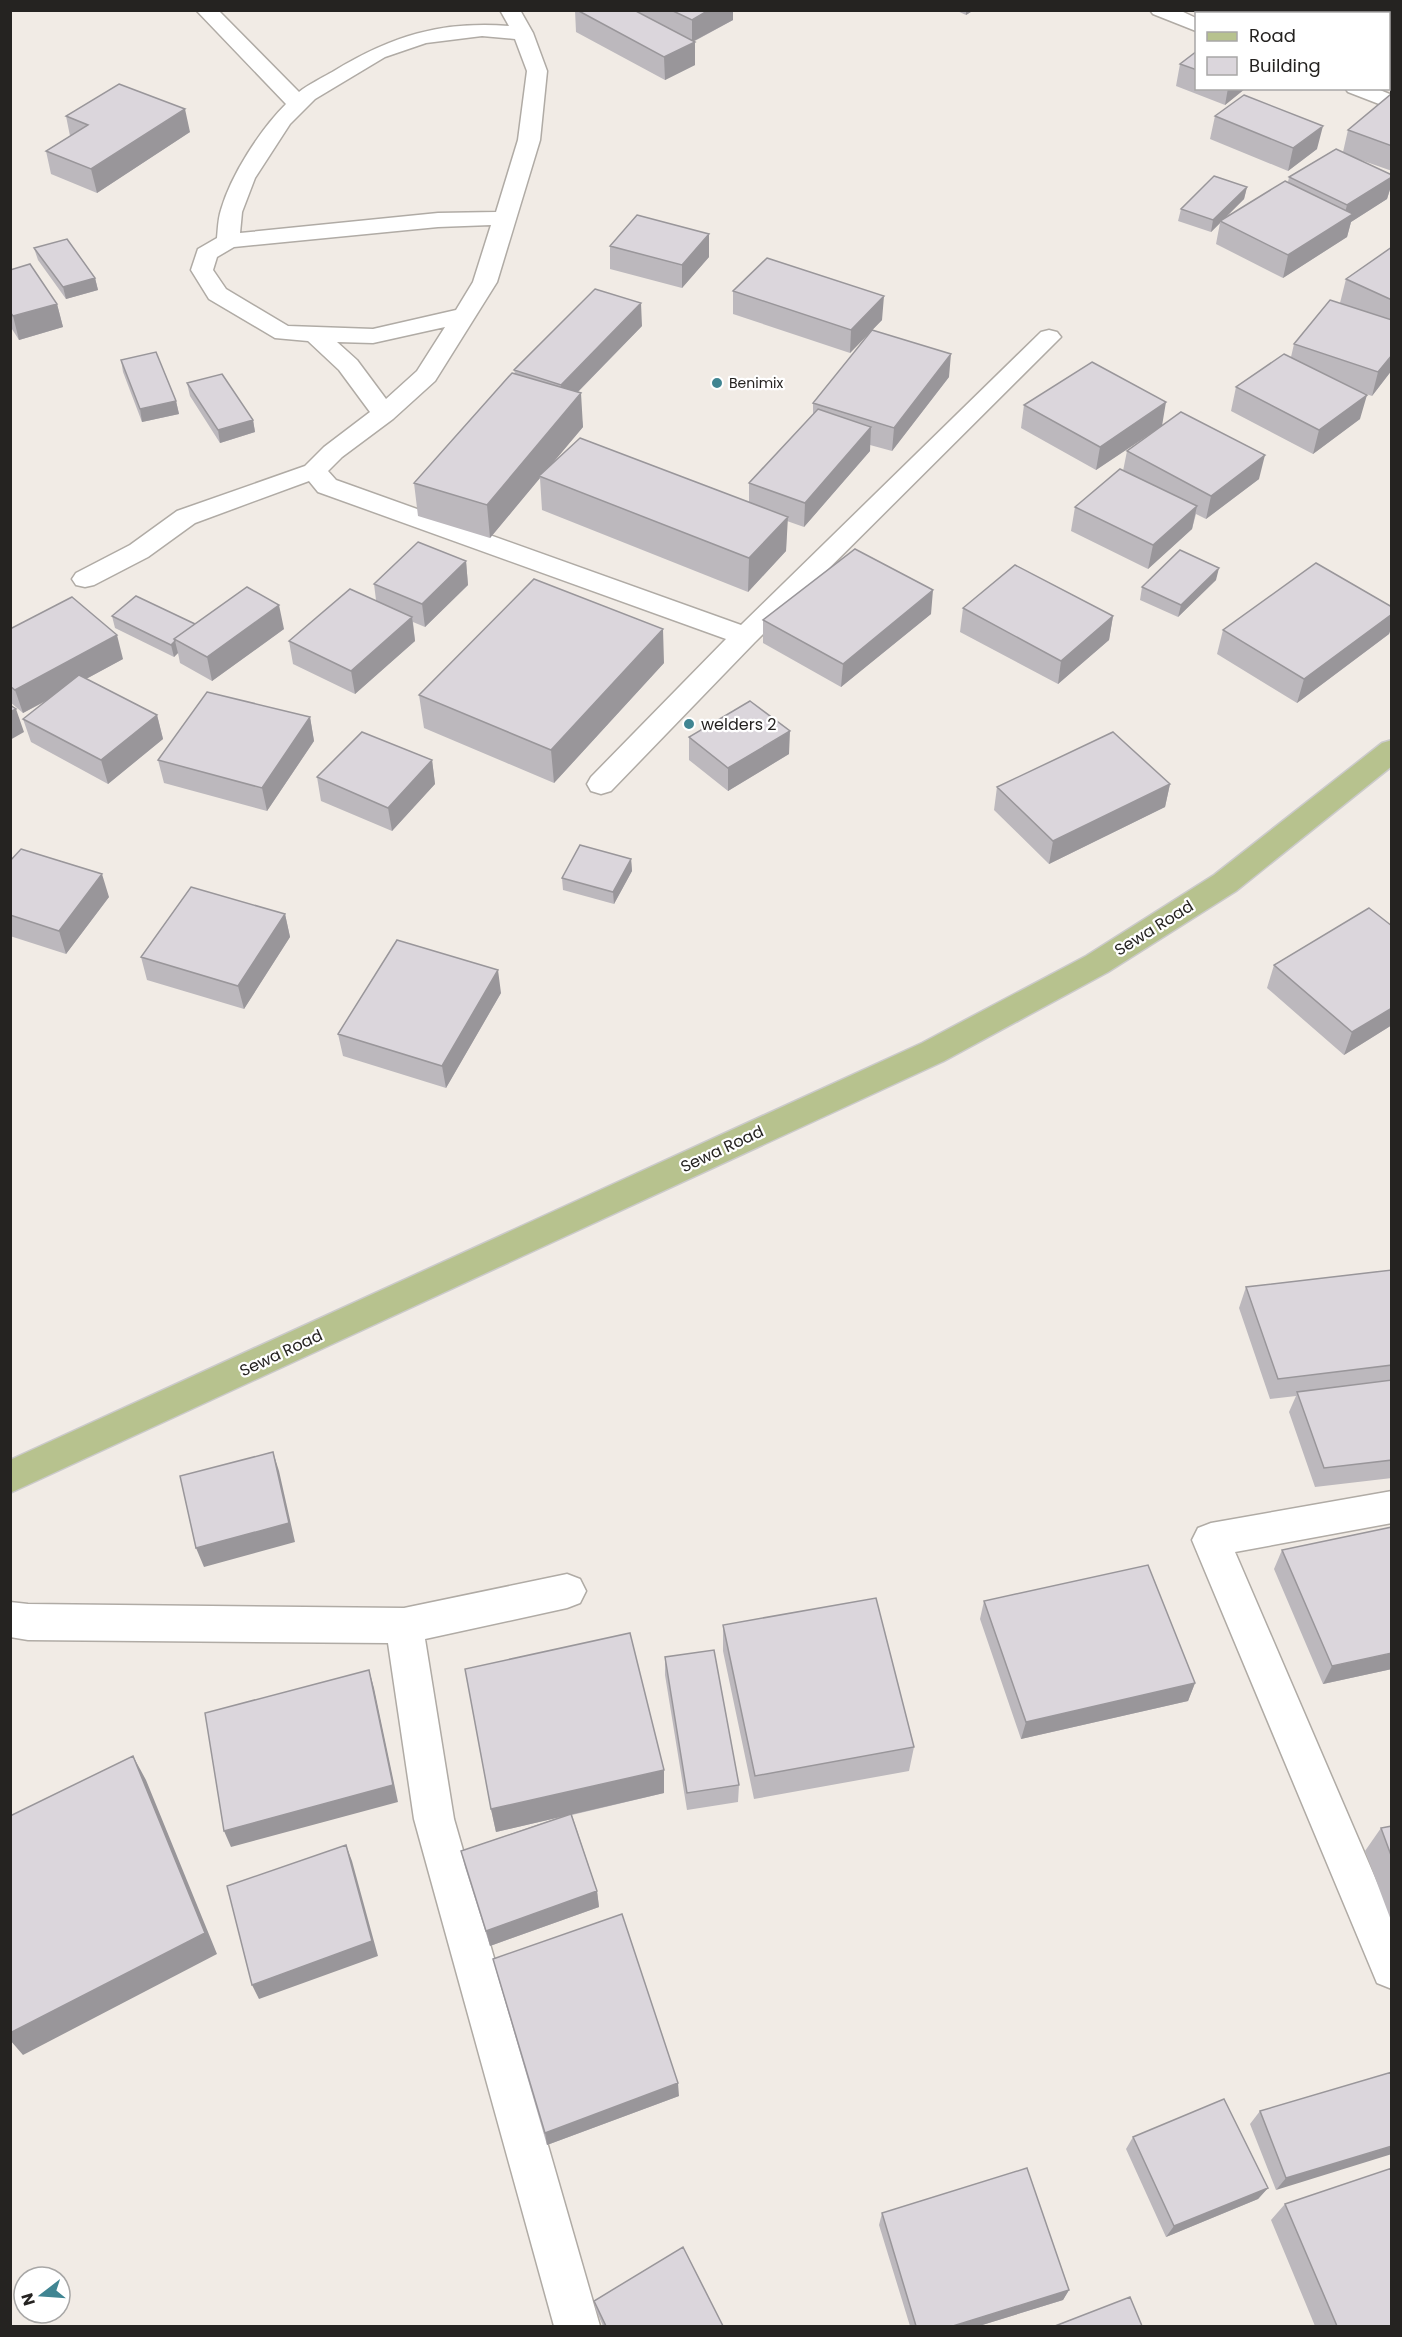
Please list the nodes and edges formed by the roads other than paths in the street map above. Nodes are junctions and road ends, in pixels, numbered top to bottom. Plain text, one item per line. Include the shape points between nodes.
1 (206, 10) edge
2 (510, 10) edge
3 (1160, 10) edge
4 (1195, 24) edge
5 (523, 33) junction
6 (1360, 90) edge
7 (1392, 103) edge
8 (298, 104) junction
9 (504, 218) junction
10 (228, 240) junction
11 (465, 315) junction
12 (314, 334) junction
13 (1049, 337) dead end
14 (384, 414) junction
15 (314, 471) junction
16 (85, 579) dead end
17 (745, 636) junction
18 (1392, 750) edge
19 (601, 784) dead end
20 (10, 1477) edge
21 (1392, 1507) edge
22 (567, 1591) dead end
23 (10, 1618) edge
24 (404, 1626) junction
25 (1392, 1968) edge
26 (577, 2326) edge

1 - 8 street
2 - 5 street
3 - 4 street
5 - 8 street via 482,30 423,37 378,53
5 - 9 street via 537,70 529,140
6 - 7 street
8 - 10 street via 282,120 244,178 231,212
9 - 10 street via 438,220
9 - 11 street via 485,282
10 - 12 street via 206,254 202,270 217,294 284,333
11 - 12 street via 373,336
11 - 14 street via 426,376
12 - 14 street via 348,365
13 - 17 street
14 - 15 street
15 - 16 street via 186,517 139,551
15 - 17 street via 327,486
17 - 19 street
18 - 20 main road, Sewa Road via 1225,884 1096,964 933,1052
21 - 25 street via 1211,1540
22 - 24 street
23 - 24 street via 27,1622
24 - 26 street via 434,1819

